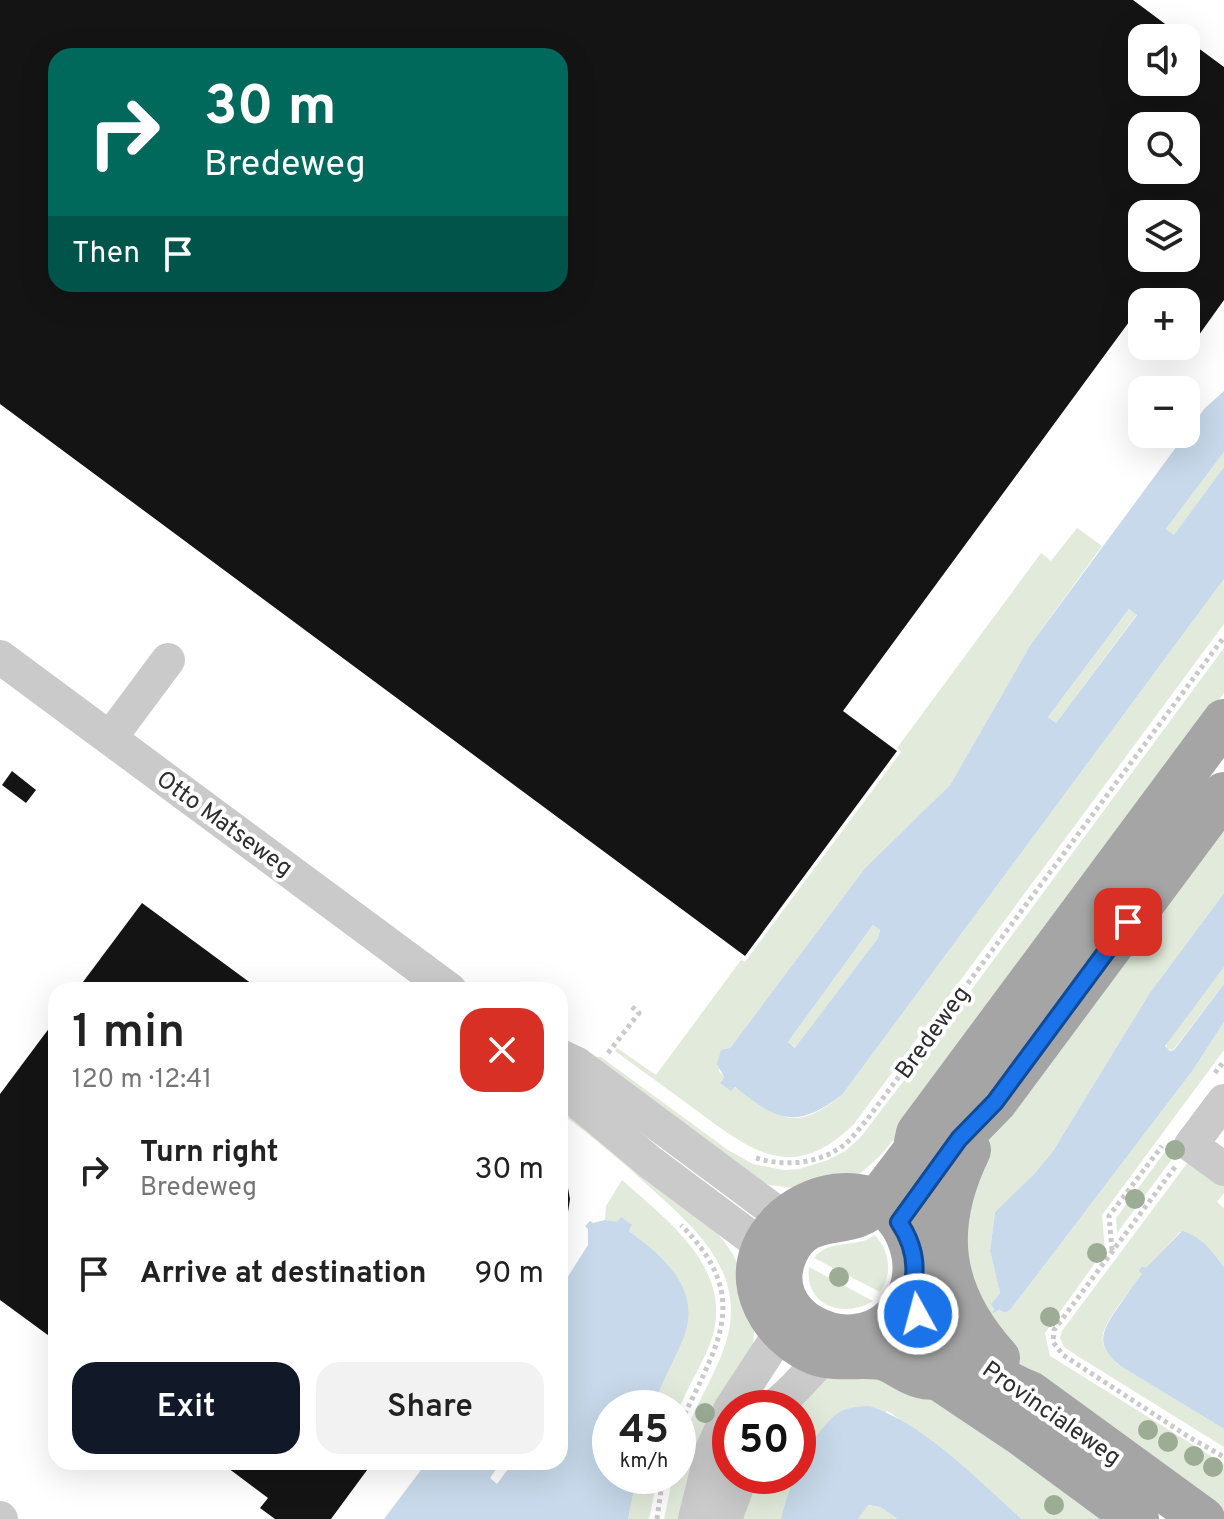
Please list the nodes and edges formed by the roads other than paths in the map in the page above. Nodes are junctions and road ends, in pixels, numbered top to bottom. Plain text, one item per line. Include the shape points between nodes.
1 (0, 657) edge
2 (168, 660) dead end
3 (1224, 721) edge
4 (110, 738) junction
5 (1224, 794) edge
6 (439, 982) edge
7 (576, 1065) edge
8 (1215, 1093) edge
9 (995, 1102) junction
10 (1224, 1169) edge
11 (877, 1207) junction
12 (777, 1243) junction
13 (841, 1336) junction
14 (760, 1390) edge
15 (777, 1390) edge
16 (1030, 1393) junction
17 (712, 1450) edge
18 (734, 1494) edge
19 (695, 1519) edge
20 (725, 1519) edge
21 (1137, 1519) edge
22 (1203, 1519) edge

1 - 4 street, Otto Matseweg
2 - 4 street
3 - 11 main road, Bredeweg via 918,1133 902,1142
4 - 6 street, Otto Matseweg
5 - 9 main road
7 - 12 street
8 - 10 street via 1177,1144
9 - 11 main road
9 - 16 main road via 956,1181 947,1216 946,1252 952,1288 966,1318
11 - 12 main road via 820,1198 801,1206
11 - 13 main road via 907,1235 915,1261 912,1290
12 - 13 main road via 759,1274 766,1309
13 - 14 street
13 - 15 street
13 - 16 main road, Provincialeweg via 929,1324 1009,1386
13 - 21 main road, Provincialeweg via 927,1359 938,1378
16 - 22 main road, Provincialeweg
17 - 19 street
18 - 20 street

